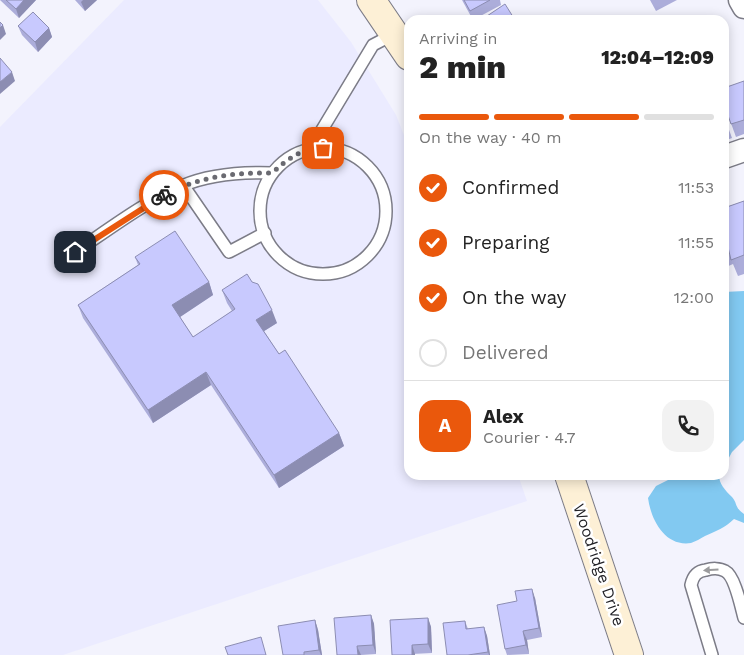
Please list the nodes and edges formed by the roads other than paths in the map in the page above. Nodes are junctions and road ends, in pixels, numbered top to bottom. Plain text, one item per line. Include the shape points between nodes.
1 (371, 0) edge
2 (740, 0) edge
3 (744, 7) edge
4 (394, 34) junction
5 (404, 49) edge
6 (311, 148) junction
7 (744, 150) edge
8 (729, 155) edge
9 (272, 173) junction
10 (183, 185) junction
11 (265, 233) junction
12 (75, 252) dead end
13 (570, 480) edge
14 (744, 618) edge
15 (629, 655) edge
16 (712, 655) edge

1 - 4 street
2 - 3 street
4 - 5 street
4 - 6 lane via 373,45
6 - 9 lane via 289,157
6 - 11 lane via 334,148 357,156 374,172 385,193 387,216 381,238 367,257 347,270 324,274 301,270 281,258
7 - 8 street
9 - 10 lane via 214,176
9 - 11 lane via 262,194 260,217
10 - 11 lane via 229,252
10 - 12 lane
13 - 15 street, Woodridge Drive
14 -> 16 lane via 731,576 716,568 696,573 691,585

